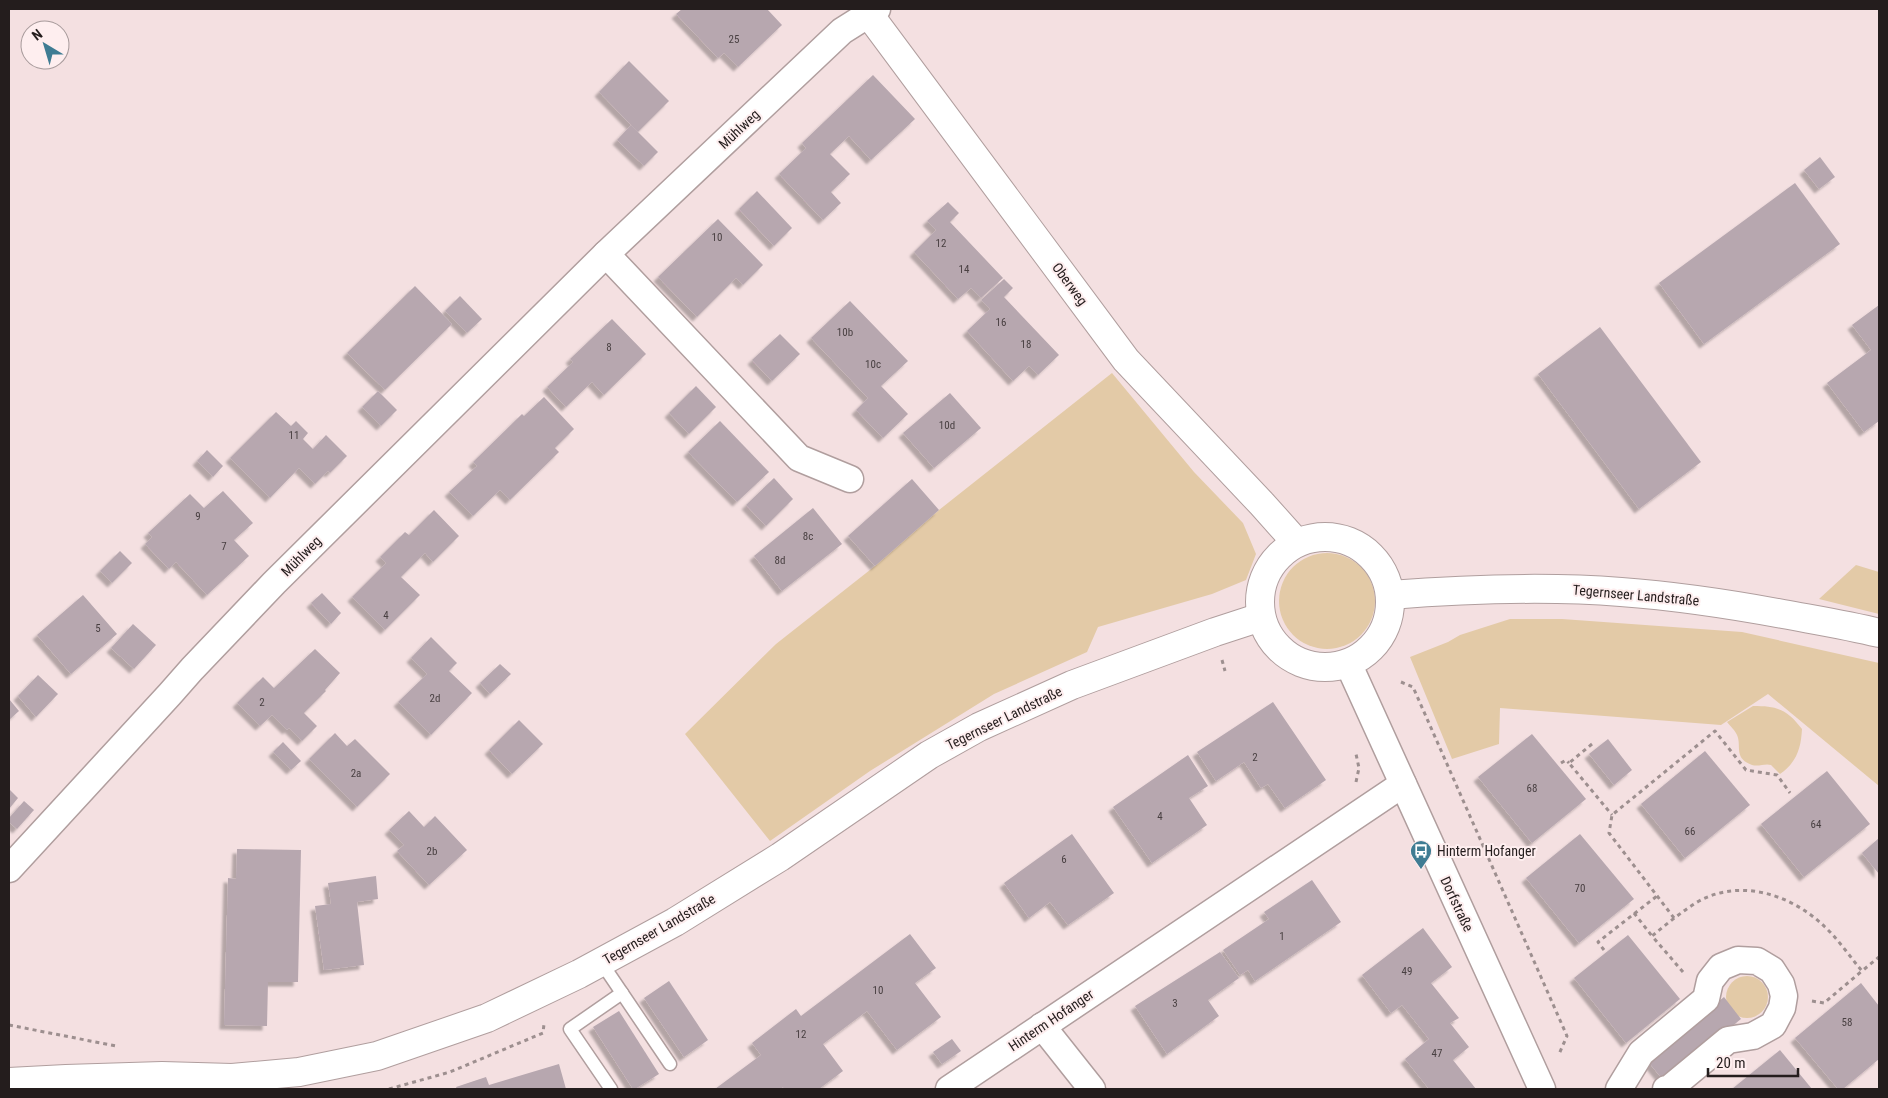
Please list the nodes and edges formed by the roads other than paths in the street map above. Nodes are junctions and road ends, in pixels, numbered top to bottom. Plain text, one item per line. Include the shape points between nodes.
1 (870, 11) edge
2 (606, 254) junction
3 (850, 479) dead end
4 (1296, 542) junction
5 (1390, 595) junction
6 (1261, 617) junction
7 (1879, 633) edge
8 (1348, 663) junction
9 (1403, 784) junction
10 (9, 869) edge
11 (601, 962) junction
12 (622, 993) junction
13 (1042, 1026) junction
14 (670, 1064) dead end
15 (9, 1082) edge
16 (1540, 1083) edge
17 (611, 1089) edge
18 (948, 1089) edge
19 (1092, 1089) edge
20 (1619, 1089) edge
21 (1666, 1089) edge

1 - 2 street, Mühlweg via 842,32
1 - 4 main road, Oberweg via 1126,360
2 - 3 street via 799,458
2 - 10 street, Mühlweg via 274,583
4 - 5 main road via 1319,536 1339,537 1358,545 1374,558 1386,576
4 - 6 main road via 1271,564 1262,581
5 - 7 main road, Tegernseer Landstraße via 1528,589 1620,592 1748,607
5 - 8 main road via 1389,617 1380,636 1366,653
6 - 8 main road via 1268,635 1294,660 1311,666 1330,667
6 - 11 main road, Tegernseer Landstraße via 1072,685 979,727 929,755 780,858 675,922
8 - 9 street, Dorfstraße
9 - 13 street, Hinterm Hofanger
9 - 16 street, Dorfstraße
11 - 12 lane
11 - 15 main road, Tegernseer Landstraße via 487,1018 377,1056 299,1072 232,1078 162,1076
12 - 14 lane
12 - 17 lane via 570,1029
13 - 18 street, Hinterm Hofanger
13 - 19 street
20 - 21 street via 1641,1053 1706,998 1710,981 1721,967 1738,960 1757,961 1772,970 1784,996 1773,1025 1753,1036 1728,1040

